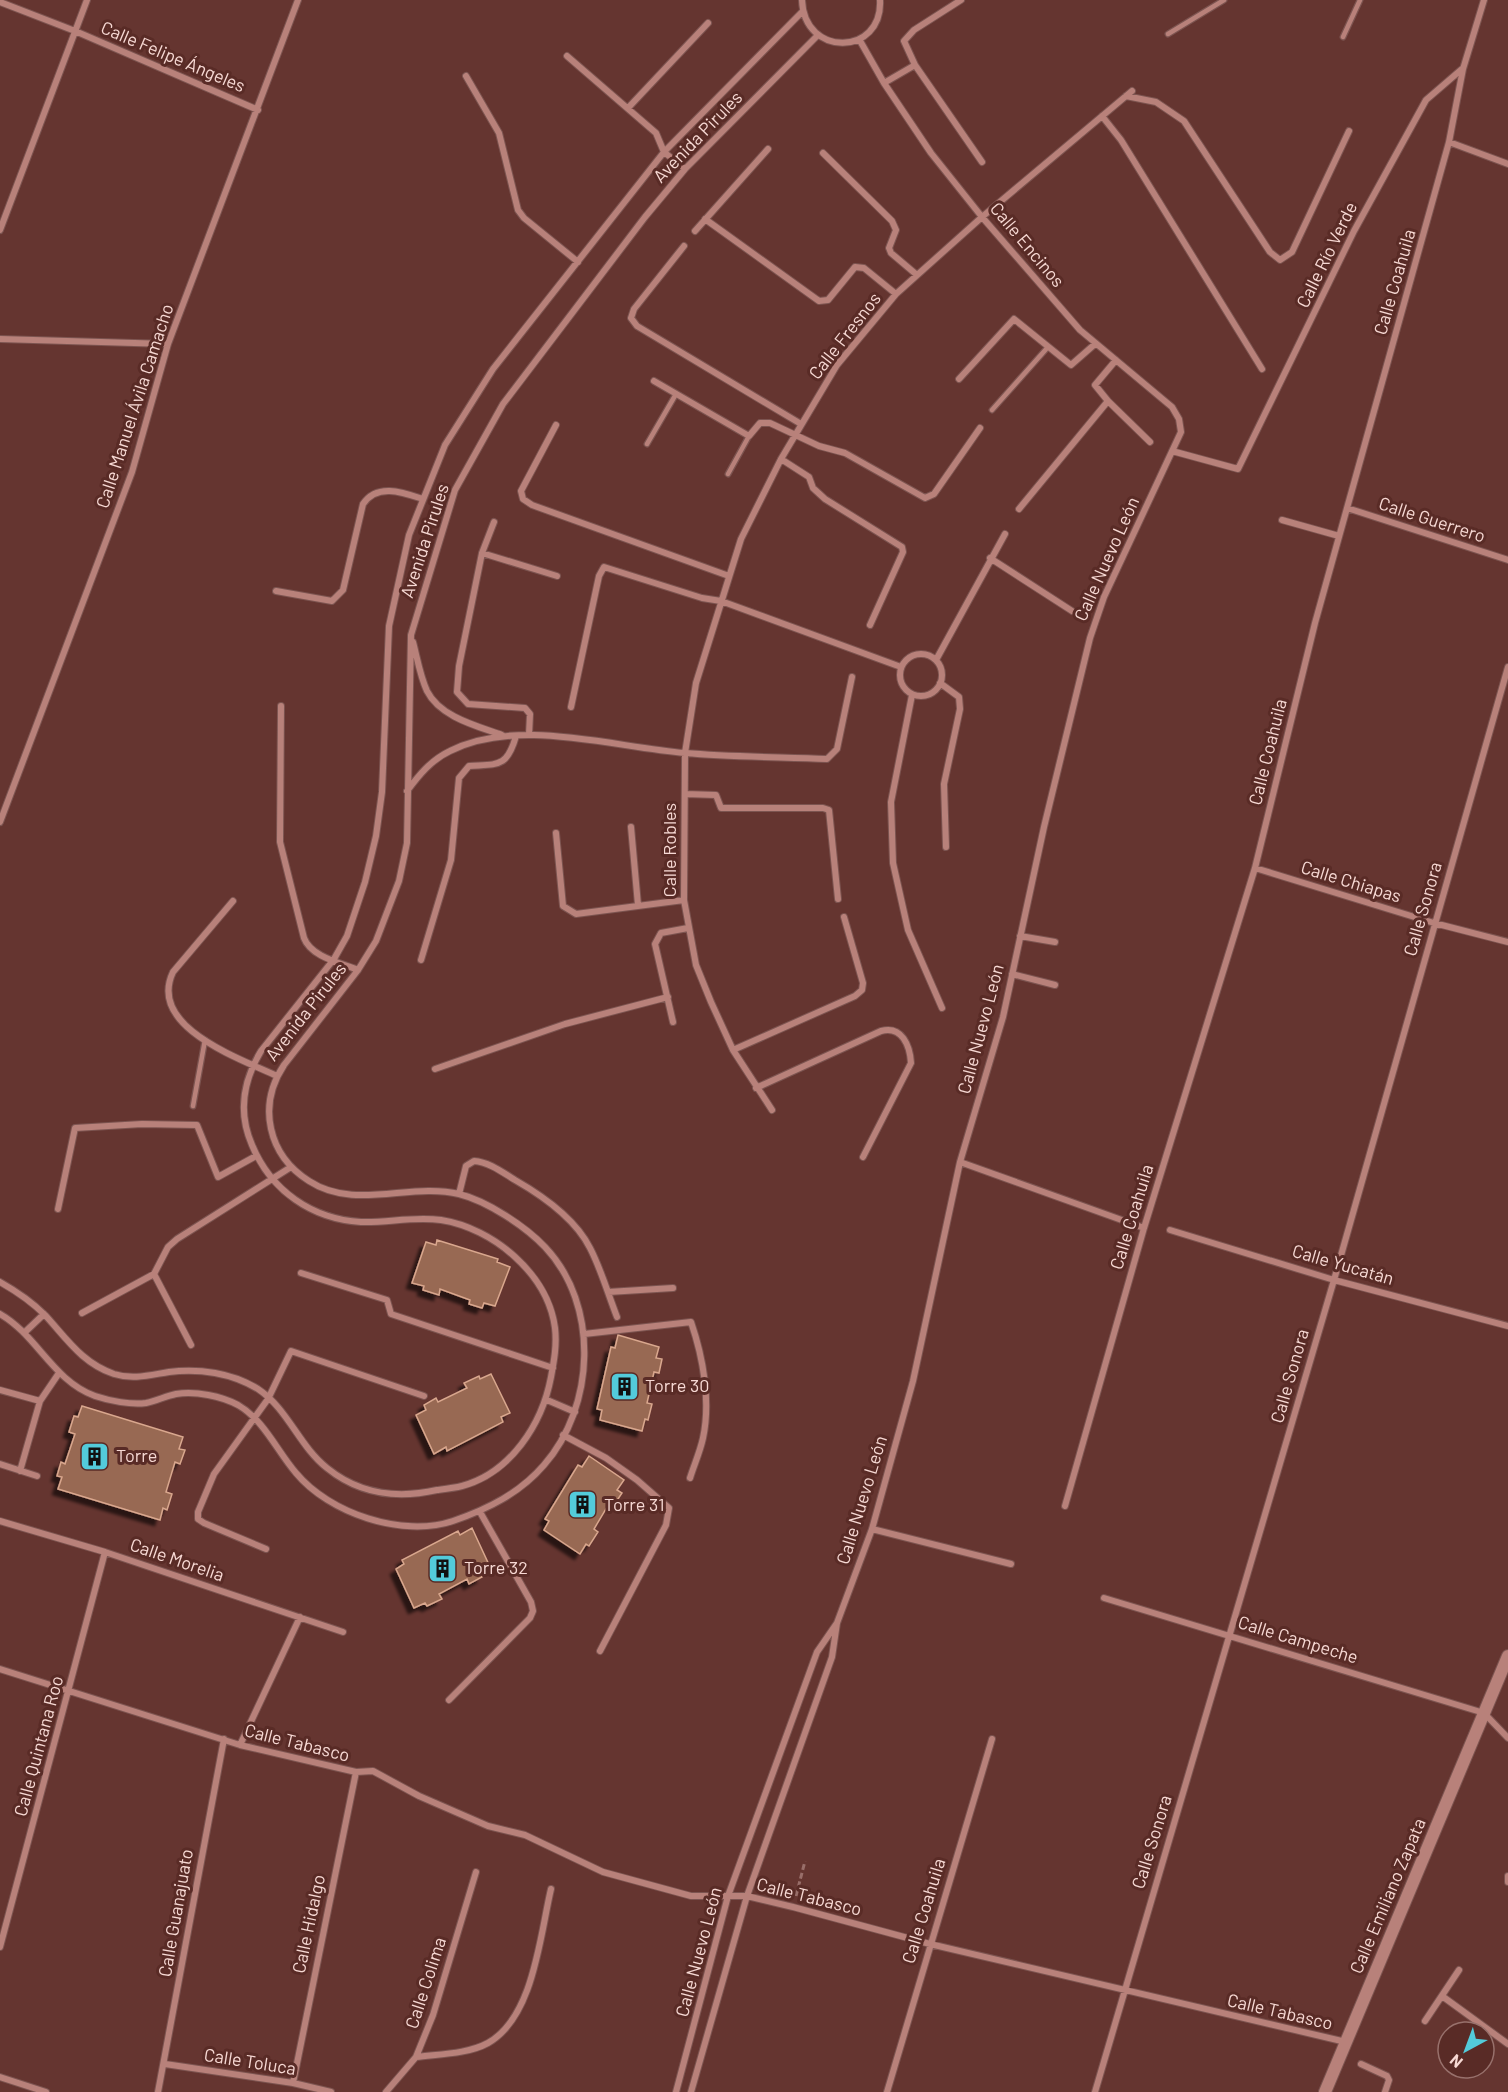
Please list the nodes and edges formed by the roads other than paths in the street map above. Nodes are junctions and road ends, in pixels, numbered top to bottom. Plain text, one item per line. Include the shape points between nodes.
1 (87, 0) edge
2 (298, 0) edge
3 (802, 0) edge
4 (880, 0) edge
5 (961, 0) edge
6 (1224, 0) edge
7 (1360, 0) edge
8 (1484, 0) edge
9 (0, 3) edge
10 (802, 12) junction
11 (708, 23) dead end
12 (75, 31) junction
13 (1168, 34) dead end
14 (818, 35) junction
15 (1342, 37) dead end
16 (859, 39) junction
17 (567, 56) dead end
18 (915, 65) junction
19 (1463, 69) junction
20 (466, 76) dead end
21 (884, 83) junction
22 (1132, 91) dead end
23 (1126, 96) junction
24 (628, 108) junction
25 (258, 110) junction
26 (1102, 116) junction
27 (1349, 131) dead end
28 (1449, 142) junction
29 (768, 149) dead end
30 (664, 152) junction
31 (823, 153) dead end
32 (982, 162) dead end
33 (1508, 164) edge
34 (685, 170) junction
35 (982, 217) junction
36 (705, 219) junction
37 (0, 230) edge
38 (695, 231) dead end
39 (684, 246) dead end
40 (578, 262) junction
41 (918, 275) junction
42 (896, 294) junction
43 (0, 339) edge
44 (168, 344) junction
45 (1095, 344) junction
46 (1048, 347) junction
47 (1116, 360) junction
48 (1262, 369) dead end
49 (959, 379) dead end
50 (654, 381) dead end
51 (676, 394) junction
52 (1107, 401) junction
53 (992, 410) dead end
54 (801, 424) junction
55 (556, 425) dead end
56 (980, 428) dead end
57 (796, 434) junction
58 (749, 436) junction
59 (1150, 442) dead end
60 (647, 444) dead end
61 (1172, 451) junction
62 (781, 459) junction
63 (728, 474) dead end
64 (423, 499) junction
65 (1347, 508) junction
66 (1019, 509) dead end
67 (1282, 520) dead end
68 (494, 522) dead end
69 (1005, 534) dead end
70 (1339, 536) junction
71 (482, 554) junction
72 (990, 558) junction
73 (1508, 560) edge
74 (557, 576) dead end
75 (729, 576) junction
76 (276, 591) dead end
77 (722, 601) junction
78 (1072, 610) dead end
79 (870, 625) dead end
80 (411, 635) junction
81 (936, 660) junction
82 (901, 667) junction
83 (1508, 668) edge
84 (852, 677) dead end
85 (940, 683) junction
86 (912, 695) junction
87 (280, 706) dead end
88 (571, 707) dead end
89 (529, 735) junction
90 (502, 736) junction
91 (516, 736) junction
92 (685, 753) junction
93 (406, 792) junction
94 (685, 794) junction
95 (0, 822) edge
96 (631, 827) dead end
97 (556, 833) dead end
98 (946, 847) dead end
99 (1255, 868) junction
100 (838, 899) dead end
101 (684, 900) junction
102 (233, 901) dead end
103 (638, 905) junction
104 (844, 917) dead end
105 (1434, 924) junction
106 (688, 928) junction
107 (1020, 936) junction
108 (1056, 942) dead end
109 (1508, 942) edge
110 (334, 959) junction
111 (421, 960) dead end
112 (358, 970) junction
113 (1012, 974) junction
114 (1055, 985) dead end
115 (668, 997) junction
116 (942, 1008) dead end
117 (673, 1022) dead end
118 (205, 1040) junction
119 (733, 1050) junction
120 (253, 1065) junction
121 (435, 1069) dead end
122 (277, 1076) junction
123 (756, 1088) junction
124 (194, 1106) dead end
125 (772, 1110) dead end
126 (256, 1156) junction
127 (863, 1157) dead end
128 (960, 1162) junction
129 (291, 1167) junction
130 (270, 1178) junction
131 (459, 1194) junction
132 (58, 1209) dead end
133 (1144, 1228) junction
134 (1170, 1230) dead end
135 (301, 1273) dead end
136 (154, 1274) junction
137 (1334, 1280) junction
138 (0, 1282) edge
139 (673, 1288) dead end
140 (608, 1292) junction
141 (82, 1313) dead end
142 (0, 1314) edge
143 (44, 1314) junction
144 (617, 1317) dead end
145 (1508, 1326) edge
146 (24, 1333) junction
147 (584, 1334) junction
148 (191, 1345) dead end
149 (553, 1368) junction
150 (58, 1373) junction
151 (0, 1390) edge
152 (424, 1395) dead end
153 (268, 1398) junction
154 (547, 1400) junction
155 (40, 1401) junction
156 (575, 1412) junction
157 (255, 1419) junction
158 (563, 1435) junction
159 (0, 1464) edge
160 (20, 1471) junction
161 (37, 1476) dead end
162 (690, 1478) dead end
163 (1065, 1506) dead end
164 (480, 1512) junction
165 (0, 1521) edge
166 (872, 1529) junction
167 (266, 1549) dead end
168 (105, 1552) junction
169 (1011, 1564) dead end
170 (1104, 1598) dead end
171 (300, 1617) junction
172 (837, 1623) junction
173 (343, 1632) dead end
174 (1229, 1634) junction
175 (600, 1651) dead end
176 (1508, 1656) edge
177 (0, 1669) edge
178 (70, 1693) junction
179 (449, 1700) dead end
180 (1484, 1713) junction
181 (1508, 1738) edge
182 (224, 1739) junction
183 (992, 1739) dead end
184 (240, 1745) junction
185 (356, 1772) junction
186 (476, 1872) dead end
187 (1508, 1876) edge
188 (1508, 1882) edge
189 (551, 1889) dead end
190 (729, 1896) junction
191 (747, 1896) junction
192 (930, 1944) junction
193 (0, 1947) edge
194 (1459, 1970) dead end
195 (1124, 1991) junction
196 (1442, 1996) junction
197 (1425, 2021) dead end
198 (1347, 2042) junction
199 (1508, 2044) edge
200 (416, 2057) junction
201 (165, 2064) junction
202 (1361, 2064) dead end
203 (0, 2077) edge
204 (293, 2083) junction
205 (46, 2092) edge
206 (158, 2092) edge
207 (331, 2092) edge
208 (386, 2092) edge
209 (676, 2092) edge
210 (691, 2092) edge
211 (887, 2092) edge
212 (1095, 2092) edge
213 (1325, 2092) edge
214 (1385, 2092) edge

1 - 12 street
2 - 25 street, Calle Manuel Ávila Camacho
3 - 10 street
4 - 16 street via 875,24
5 - 18 street via 906,36 904,41
6 - 13 lane
7 - 15 lane
8 - 19 street, Calle Coahuila
9 - 12 street, Calle Felipe Ángeles
10 - 14 street via 807,25
10 - 30 street, Avenida Pirules
11 - 24 street
12 - 25 street, Calle Felipe Ángeles
12 - 37 street
14 - 16 street via 837,43
14 - 34 street, Avenida Pirules
16 - 21 street, Calle Encinos
17 - 24 street
18 - 21 street
18 - 32 street
19 - 28 street, Calle Coahuila
19 - 61 street, Calle Río Verde via 1426,100 1354,231 1239,469
20 - 40 street via 499,133 518,210
21 - 35 street, Calle Encinos
22 - 23 street, Calle Fresnos
23 - 26 street, Calle Fresnos
23 - 27 street via 1156,102 1184,121 1270,252 1280,260 1292,252
24 - 30 street via 656,133
25 - 44 street, Calle Manuel Ávila Camacho
26 - 35 street, Calle Fresnos
26 - 48 street via 1121,140
28 - 33 street
28 - 65 street, Calle Coahuila
29 - 36 street
30 - 34 street
30 - 40 street, Avenida Pirules
31 - 41 street via 895,225 889,248
34 - 80 street, Avenida Pirules via 503,404 455,490
35 - 41 street, Calle Fresnos
35 - 45 street, Calle Encinos
36 - 38 street
36 - 42 street via 819,301 828,300 859,266
39 - 54 street via 634,309 632,318 637,326
40 - 64 street, Avenida Pirules via 493,369 445,445
41 - 42 street, Calle Fresnos
42 - 54 street, Calle Fresnos via 837,365
43 - 44 street
44 - 95 street, Calle Manuel Ávila Camacho via 132,472
45 - 46 street via 1071,365
45 - 47 street, Calle Encinos
46 - 49 street via 1014,320
46 - 53 lane
47 - 52 street via 1095,385
47 - 61 street, Calle Encinos via 1176,413 1181,432
50 - 51 street
51 - 58 street
51 - 60 lane
52 - 59 street
52 - 66 street
54 - 57 street, Calle Fresnos
55 - 75 street via 521,491 523,499
56 - 57 street via 930,498 846,453 819,446
57 - 58 street via 760,423
57 - 62 street, Calle Fresnos
58 - 63 lane
61 - 107 street, Calle Nuevo León via 1104,597 1090,638
62 - 75 street, Calle Fresnos via 741,539
62 - 79 street via 809,477 813,488 825,499 902,547
64 - 76 street via 380,490 369,495 363,504 343,590 332,601
64 - 110 street, Avenida Pirules via 409,535 389,626 382,792 376,836 362,893
65 - 70 street, Calle Coahuila
65 - 73 street, Calle Guerrero
67 - 70 street
68 - 71 street
69 - 72 street
70 - 99 street, Calle Coahuila
71 - 74 street
71 - 89 street via 459,666 458,692 468,704 525,708 530,714
72 - 78 street
72 - 81 street
75 - 77 street, Calle Fresnos
77 - 82 street
77 - 88 street via 604,567
77 - 92 street, Calle Fresnos via 696,683
80 - 90 street via 428,692 442,708
80 - 93 street, Avenida Pirules
81 - 82 street via 912,655
81 - 85 street via 941,667
82 - 86 street via 900,683
83 - 105 street, Calle Sonora
84 - 92 street via 837,749 826,759
85 - 86 street via 929,695
85 - 98 street via 959,697 960,709 944,784
86 - 116 street via 891,802 893,863 908,930
87 - 110 street via 280,842 307,945
89 - 91 street
89 - 92 street
90 - 91 street
90 - 93 street via 448,751 425,768
91 - 111 street via 508,758 499,764 469,766 459,778 451,860
92 - 94 street, Calle Robles
93 - 112 street, Avenida Pirules via 407,843 399,881 375,941
94 - 100 street via 716,795 720,808 829,810
94 - 101 street, Calle Robles
96 - 103 street
97 - 103 street via 563,906 576,914
99 - 105 street, Calle Chiapas
99 - 133 street, Calle Coahuila
101 - 103 street
101 - 106 street, Calle Robles
102 - 118 street via 168,982 176,1019
104 - 119 street via 862,990
105 - 109 street, Calle Chiapas
105 - 137 street, Calle Sonora
106 - 115 street via 662,933 655,944
106 - 119 street, Calle Robles via 696,965
107 - 108 street
107 - 113 street, Calle Nuevo León
110 - 112 street
110 - 120 street, Avenida Pirules
112 - 122 street, Avenida Pirules
113 - 114 street
113 - 128 street, Calle Nuevo León
115 - 117 street
115 - 121 street via 565,1024
118 - 120 street
118 - 124 lane
119 - 123 street, Calle Robles
120 - 122 street
120 - 126 street, Avenida Pirules via 243,1109
122 - 129 street, Avenida Pirules via 267,1118 272,1137
123 - 125 street, Calle Robles
123 - 127 street via 881,1031 898,1032 910,1051 911,1063
126 - 130 street, Avenida Pirules
126 - 132 street via 218,1177 197,1125 75,1128
128 - 133 street
128 - 166 street, Calle Nuevo León via 913,1381
129 - 130 street
129 - 131 street, Avenida Pirules via 309,1182 345,1195
130 - 136 street via 177,1239 168,1247
130 - 149 street, Avenida Pirules via 307,1208 339,1219 438,1220 487,1235 526,1269 540,1287 555,1327
131 - 140 street via 461,1177 466,1166 474,1161 484,1162 533,1190 573,1225 590,1246
131 - 147 street, Avenida Pirules via 509,1217 546,1248 568,1283
133 - 163 street, Calle Coahuila
134 - 137 street, Calle Yucatán
135 - 149 street via 387,1300 391,1314
136 - 141 street
136 - 148 street
137 - 145 street, Calle Yucatán
137 - 174 street, Calle Sonora
138 - 143 street, Avenida Pirules
139 - 140 street
140 - 144 street
142 - 146 street, Avenida Pirules
143 - 146 street
143 - 153 street, Avenida Pirules via 71,1347 94,1366 118,1375 144,1378 196,1369 229,1377 258,1389
146 - 150 street, Avenida Pirules
147 - 156 street, Avenida Pirules via 582,1379
147 - 162 street via 691,1322 707,1398 704,1437
149 - 154 street, Avenida Pirules
150 - 155 street
150 - 157 street, Avenida Pirules via 93,1396 112,1401 143,1403 177,1394 199,1394 240,1406
151 - 155 street
152 - 153 street via 291,1351
153 - 154 street, Avenida Pirules via 282,1411 309,1451 345,1480 388,1495 414,1496 463,1486 502,1465 518,1449
153 - 157 street
154 - 156 street
155 - 160 street
156 - 158 street, Avenida Pirules
157 - 164 street, Avenida Pirules via 298,1476 347,1509 398,1524 424,1526
157 - 167 street via 214,1474 198,1519
158 - 164 street, Avenida Pirules via 546,1463 522,1486
158 - 175 street via 606,1458 669,1508 666,1525
159 - 160 street
160 - 161 street
164 - 179 street via 533,1611
165 - 168 street, Calle Morelia
166 - 169 street
166 - 172 street, Calle Nuevo León
168 - 171 street, Calle Morelia
168 - 178 street, Calle Quintana Roo
170 - 174 street, Calle Campeche
171 - 173 street, Calle Morelia
171 - 184 street
172 - 190 street, Calle Nuevo León via 817,1652
172 - 191 street, Calle Nuevo León via 832,1657
174 - 180 street, Calle Campeche
174 - 195 street, Calle Sonora
176 - 180 street, Calle Emiliano Zapata
177 - 178 street, Calle Tabasco
178 - 182 street, Calle Tabasco
178 - 193 street, Calle Quintana Roo
180 - 181 street
180 - 198 street, Calle Emiliano Zapata
182 - 184 street, Calle Tabasco
182 - 201 street, Calle Guanajuato
183 - 192 street, Calle Coahuila
184 - 185 street, Calle Tabasco
185 - 190 street, Calle Tabasco via 373,1772 419,1796 488,1826 525,1835 603,1872 691,1896
185 - 204 street, Calle Hidalgo
186 - 200 street, Calle Colima via 433,2015
187 - 188 street
189 - 200 street via 528,1991 511,2021 490,2042 476,2048
190 - 191 street, Calle Tabasco
190 - 209 street, Calle Nuevo León
191 - 192 street, Calle Tabasco
191 - 210 street, Calle Nuevo León
192 - 195 street, Calle Tabasco
192 - 211 street, Calle Coahuila
194 - 196 street
195 - 198 street, Calle Tabasco
195 - 212 street, Calle Sonora
196 - 197 street
196 - 199 street
198 - 213 street, Calle Emiliano Zapata
200 - 208 street, Calle Colima
201 - 204 street, Calle Toluca
201 - 206 street, Calle Guanajuato
202 - 214 street via 1387,2076
203 - 205 street
204 - 207 street, Calle Toluca

